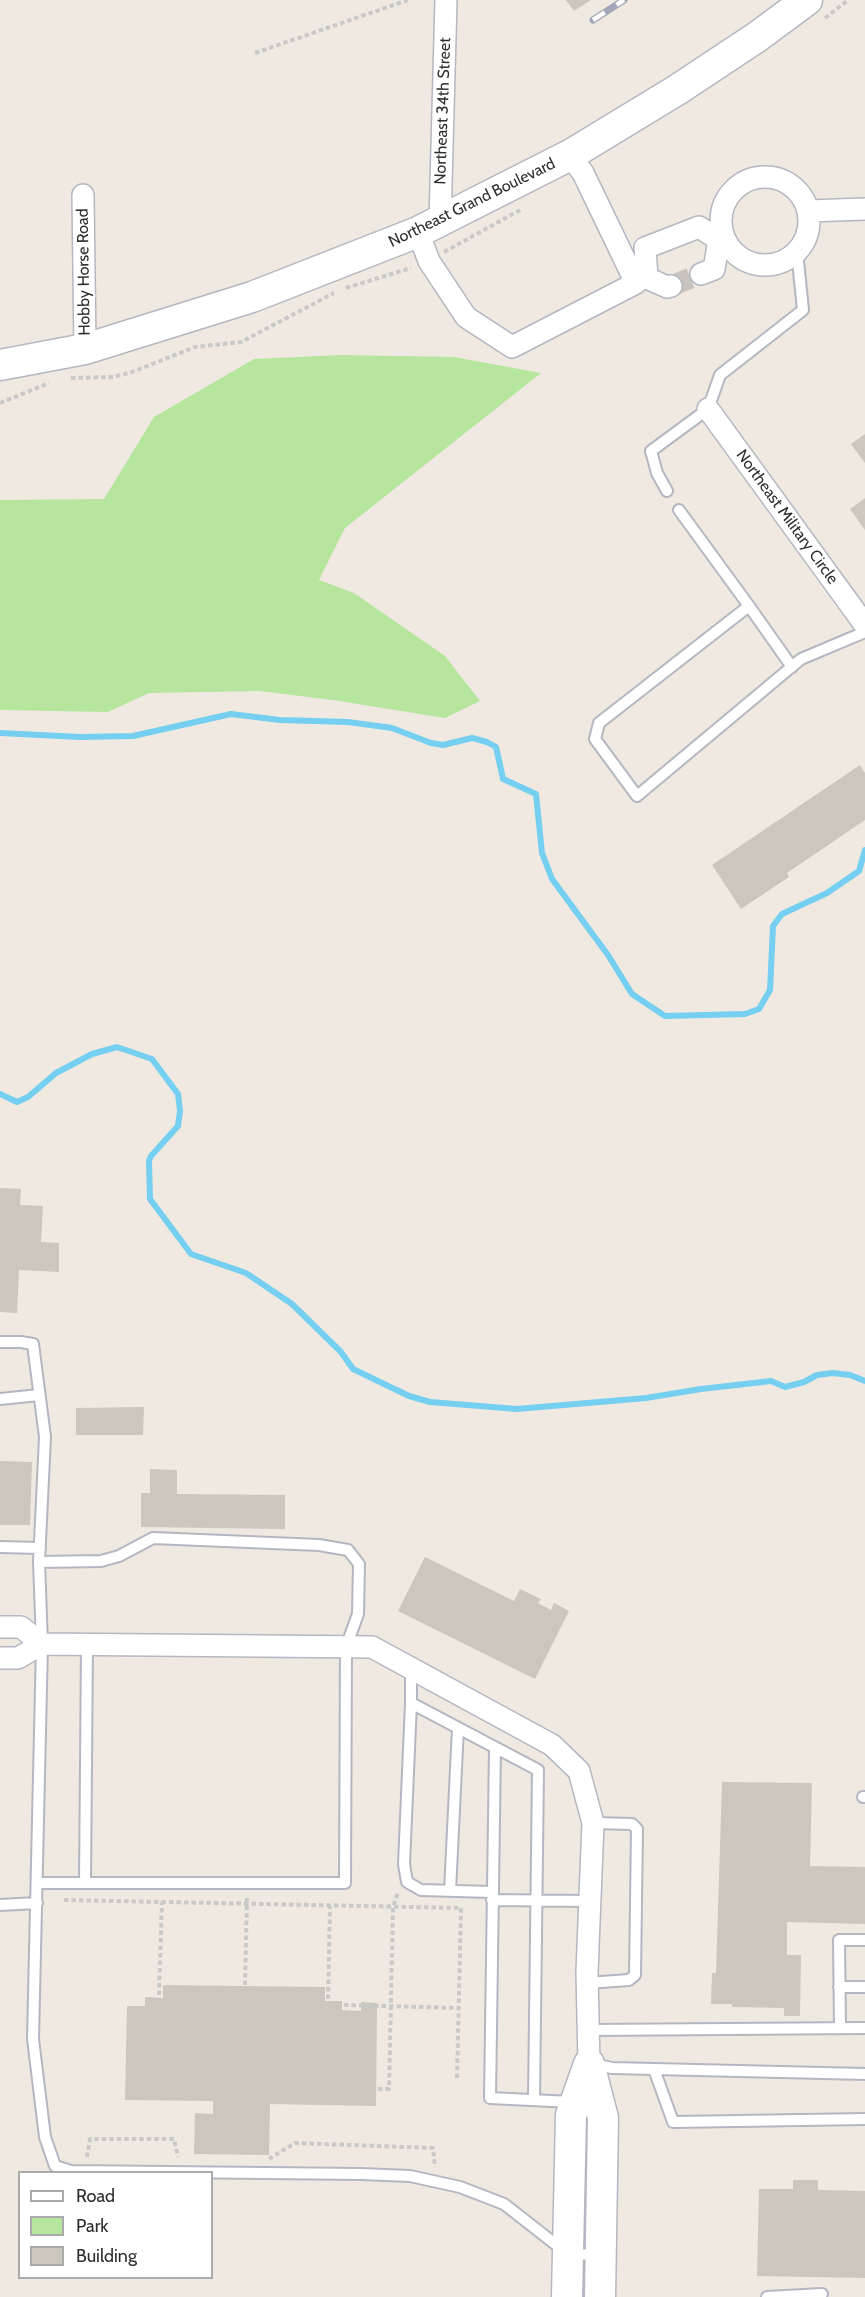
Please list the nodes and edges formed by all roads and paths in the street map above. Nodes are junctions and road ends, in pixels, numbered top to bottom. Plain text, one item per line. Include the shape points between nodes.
1 (408, 0) edge
2 (446, 0) edge
3 (807, 0) edge
4 (255, 53) dead end
5 (570, 155) junction
6 (83, 195) dead end
7 (865, 209) edge
8 (808, 211) junction
9 (429, 227) junction
10 (722, 239) junction
11 (797, 251) junction
12 (701, 274) tunnel mouth
13 (641, 280) junction
14 (671, 286) tunnel mouth
15 (85, 349) junction
16 (0, 365) edge
17 (708, 409) junction
18 (668, 491) dead end
19 (679, 510) dead end
20 (749, 606) junction
21 (865, 625) edge
22 (865, 632) edge
23 (792, 667) junction
24 (0, 1342) edge
25 (39, 1395) junction
26 (0, 1399) edge
27 (0, 1546) edge
28 (40, 1548) junction
29 (39, 1562) junction
30 (0, 1627) edge
31 (42, 1644) junction
32 (87, 1644) junction
33 (346, 1647) junction
34 (0, 1658) edge
35 (411, 1668) junction
36 (411, 1703) junction
37 (458, 1728) junction
38 (495, 1748) junction
39 (593, 1823) junction
40 (407, 1880) junction
41 (37, 1883) junction
42 (85, 1883) junction
43 (247, 1883) junction
44 (450, 1891) junction
45 (492, 1896) junction
46 (64, 1900) dead end
47 (535, 1900) junction
48 (590, 1901) junction
49 (162, 1902) junction
50 (36, 1903) junction
51 (246, 1904) junction
52 (0, 1905) edge
53 (330, 1906) junction
54 (393, 1907) junction
55 (865, 1940) edge
56 (587, 1983) junction
57 (245, 1985) dead end
58 (865, 1986) edge
59 (839, 1987) junction
60 (159, 1995) dead end
61 (328, 1999) dead end
62 (344, 2006) dead end
63 (390, 2007) junction
64 (459, 2008) junction
65 (840, 2028) junction
66 (865, 2028) edge
67 (588, 2030) junction
68 (589, 2064) junction
69 (654, 2069) junction
70 (865, 2074) edge
71 (458, 2080) dead end
72 (378, 2089) dead end
73 (534, 2100) junction
74 (576, 2102) junction
75 (865, 2119) edge
76 (188, 2157) dead end
77 (86, 2159) dead end
78 (257, 2159) dead end
79 (70, 2171) edge
80 (213, 2172) edge
81 (437, 2182) junction
82 (568, 2254) junction
83 (600, 2255) junction
84 (822, 2294) dead end
85 (567, 2297) edge
86 (600, 2297) edge
87 (767, 2297) edge

1 - 4 path
2 - 9 street, Northeast 34th Street
3 - 5 street, Northeast Grand Boulevard via 677,90
5 - 9 street, Northeast Grand Boulevard
5 - 13 street
6 - 15 street, Hobby Horse Road
7 - 8 street
8 - 10 street via 802,197 780,179 750,179 737,186 728,198 722,212
8 - 11 street via 809,225
9 - 13 street via 429,261 466,317 512,347
9 - 15 street, Northeast Grand Boulevard via 252,297
10 - 11 street via 745,260 759,264 773,264
10 - 12 street via 714,269
10 - 13 street via 699,227 645,248
11 - 17 lane via 803,310 720,375
13 - 14 street
15 - 16 street, Northeast Grand Boulevard
17 - 18 lane via 651,451 657,473
17 - 21 street, Northeast Military Circle
19 - 20 lane
20 - 23 lane
20 - 23 lane via 599,723 595,739 637,796
22 - 23 lane via 801,659
24 - 25 lane via 33,1344
25 - 26 lane
25 - 28 lane via 45,1437
27 - 28 lane
28 - 29 lane
29 - 31 lane
29 - 33 lane via 100,1561 153,1538 319,1545 348,1550 359,1564 359,1594 358,1614
30 - 31 street via 21,1628
31 - 32 street
31 - 34 street via 18,1658
31 - 41 lane
32 - 33 street
32 - 42 lane
33 - 35 street via 372,1647
33 - 43 lane via 345,1883
35 - 36 lane
35 - 39 street via 552,1745 579,1771
36 - 37 lane
36 - 40 lane via 404,1864
37 - 38 lane
37 - 44 lane
38 - 45 lane
38 - 47 lane via 538,1770
39 - 48 street
39 - 56 lane via 632,1824 637,1829 635,1975 629,1980
40 - 44 lane via 422,1890
40 - 54 path
41 - 42 lane
41 - 50 lane
42 - 43 lane
43 - 51 path
44 - 45 lane
45 - 47 lane
45 - 73 lane via 490,2098
46 - 49 path
47 - 48 lane
47 - 73 lane
48 - 56 street
49 - 51 path
49 - 60 path
50 - 52 lane
50 - 79 lane via 33,2039 45,2137 55,2166
51 - 53 path
51 - 57 path
53 - 54 path
53 - 61 path
54 - 63 path
54 - 64 path via 461,1908
55 - 59 lane via 839,1940
56 - 67 street
58 - 59 lane
59 - 65 lane
62 - 63 path
63 - 64 path
63 - 72 path via 389,2089
64 - 71 path
65 - 66 lane
65 - 67 lane
67 - 68 street
68 - 69 lane
68 - 74 street
68 - 83 street via 603,2118
69 - 70 lane
69 - 75 lane via 673,2122
73 - 74 lane
74 - 82 street via 571,2115
76 - 77 path via 176,2157 174,2139 90,2139
78 - 81 path via 269,2159 294,2142 433,2148
80 - 81 lane via 410,2176
81 - 82 lane via 504,2204
82 - 83 lane
82 - 85 street
83 - 86 street
84 - 87 lane

